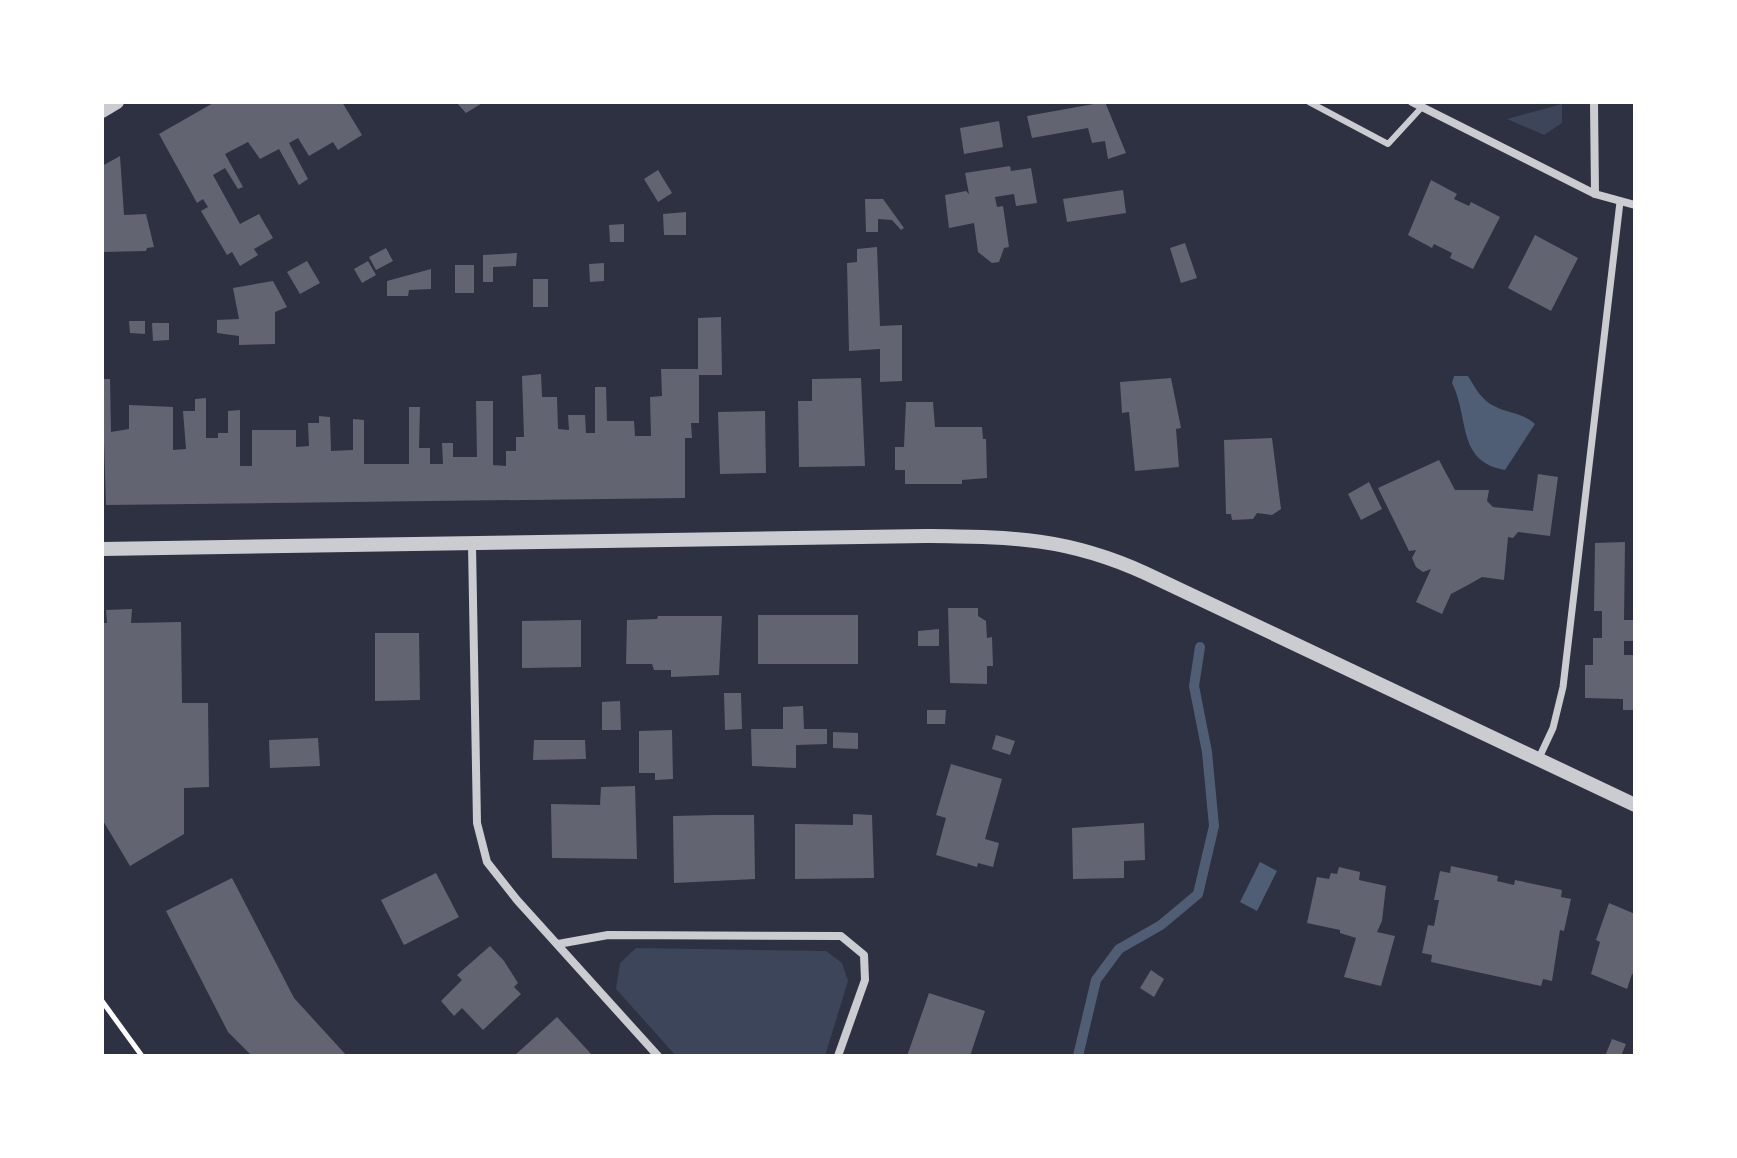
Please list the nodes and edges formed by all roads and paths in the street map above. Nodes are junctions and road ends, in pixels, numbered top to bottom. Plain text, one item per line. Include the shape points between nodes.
1 (117, 102) edge
2 (1309, 102) edge
3 (1412, 102) edge
4 (1594, 102) edge
5 (1422, 107) junction
6 (102, 111) edge
7 (1595, 194) junction
8 (1620, 202) junction
9 (1635, 205) edge
10 (472, 545) junction
11 (102, 549) edge
12 (1538, 760) junction
13 (1635, 805) edge
14 (558, 944) junction
15 (102, 1001) edge
16 (142, 1056) edge
17 (658, 1056) edge
18 (838, 1056) edge

1 - 6 street
2 - 5 lane via 1388,144
3 - 5 street
4 - 7 street
5 - 7 street
7 - 8 street
8 - 9 street
8 - 12 street via 1563,687
10 - 11 street
10 - 12 street via 926,536 1053,541 1131,566
10 - 14 street via 477,823 487,862
12 - 13 street
14 - 17 street
14 - 18 street via 608,935 841,936 864,955 865,980
15 - 16 path

